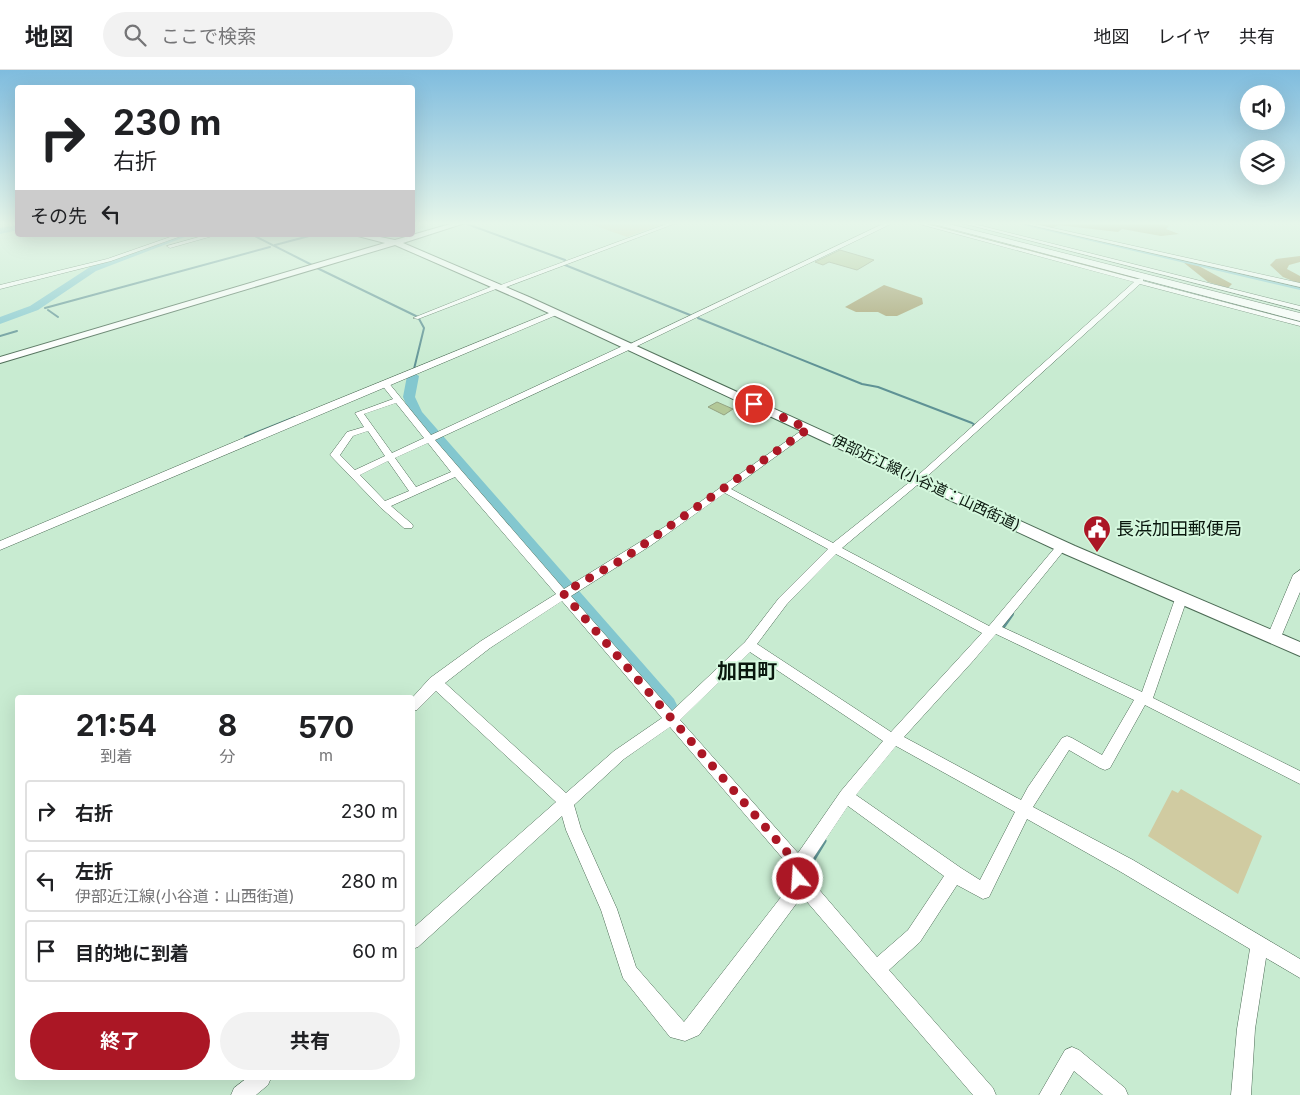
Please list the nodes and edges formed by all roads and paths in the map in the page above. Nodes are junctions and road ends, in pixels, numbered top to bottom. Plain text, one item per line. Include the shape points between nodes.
1 (69, 270) edge
2 (301, 270) edge
3 (458, 270) edge
4 (544, 270) edge
5 (791, 270) edge
6 (1100, 270) edge
7 (1121, 270) edge
8 (1127, 270) edge
9 (1146, 270) edge
10 (1233, 270) edge
11 (1151, 271) joint
12 (1140, 280) junction
13 (1300, 285) edge
14 (0, 287) edge
15 (497, 287) junction
16 (1300, 308) edge
17 (557, 313) junction
18 (1300, 315) edge
19 (419, 317) dead end
20 (1300, 324) edge
21 (630, 346) junction
22 (0, 360) edge
23 (385, 384) junction
24 (398, 400) junction
25 (370, 428) junction
26 (808, 429) junction
27 (434, 438) junction
28 (392, 457) junction
29 (457, 473) junction
30 (354, 474) junction
31 (919, 479) junction
32 (724, 489) junction
33 (414, 491) junction
34 (384, 505) junction
35 (408, 526) dead end
36 (0, 546) edge
37 (1066, 548) junction
38 (836, 549) junction
39 (1300, 575) edge
40 (567, 591) junction
41 (1181, 599) junction
42 (992, 630) junction
43 (1274, 637) junction
44 (749, 645) junction
45 (1300, 649) edge
46 (436, 682) junction
47 (1144, 699) junction
48 (415, 703) edge
49 (674, 717) junction
50 (893, 739) junction
51 (1300, 778) edge
52 (846, 796) junction
53 (566, 803) junction
54 (1026, 809) junction
55 (955, 874) junction
56 (800, 875) junction
57 (415, 938) edge
58 (1259, 944) junction
59 (877, 969) junction
60 (1300, 969) edge
61 (259, 1080) edge
62 (241, 1095) edge
63 (986, 1095) edge
64 (1049, 1095) edge
65 (1118, 1095) edge
66 (1241, 1095) edge

1 - 14 street
2 - 22 main road
3 - 15 main road, 伊部近江線(小谷道：山西街道)
4 - 15 street
5 - 21 street
6 - 12 street
7 - 18 highway
8 - 18 highway
9 - 11 street
10 - 13 street
11 - 16 street
12 - 20 street
12 - 31 street
15 - 17 main road, 伊部近江線(小谷道：山西街道)
15 - 19 street
17 - 21 main road, 伊部近江線(小谷道：山西街道)
17 - 23 street
21 - 26 main road, 伊部近江線(小谷道：山西街道)
21 - 27 street
23 - 24 street
23 - 36 street
24 - 25 street via 361,411 359,413
24 - 27 street
25 - 28 street
25 - 30 street via 350,434 335,455
26 - 31 main road, 伊部近江線(小谷道：山西街道)
26 - 32 street
27 - 28 street
27 - 29 street
28 - 30 street
28 - 33 street
29 - 33 street
29 - 40 street
30 - 34 street
31 - 37 main road, 伊部近江線(小谷道：山西街道)
31 - 38 street
32 - 38 street
32 - 40 street via 623,559
33 - 34 street
34 - 35 street
37 - 41 main road, 伊部近江線(小谷道：山西街道)
37 - 42 street
38 - 42 street
38 - 44 street via 783,601
39 - 43 street
40 - 46 street
40 - 49 street
41 - 43 main road, 伊部近江線(小谷道：山西街道)
41 - 47 street
42 - 47 street
42 - 50 street
43 - 45 main road, 伊部近江線(小谷道：山西街道)
44 - 49 street
44 - 50 street
46 - 48 street
46 - 53 street
47 - 51 street
47 - 54 street via 1105,764 1067,742 1033,792
49 - 53 street via 619,755
49 - 56 street
50 - 52 street
50 - 54 street
52 - 55 street
52 - 56 street
53 - 56 street via 574,830 609,909 628,972 678,1030 685,1032 692,1028
53 - 57 street
54 - 55 street via 983,891
54 - 58 street
55 - 59 street via 914,936
56 - 59 street
58 - 60 street
58 - 66 street via 1246,1029
59 - 63 street
61 - 62 street
64 - 65 street via 1072,1056

